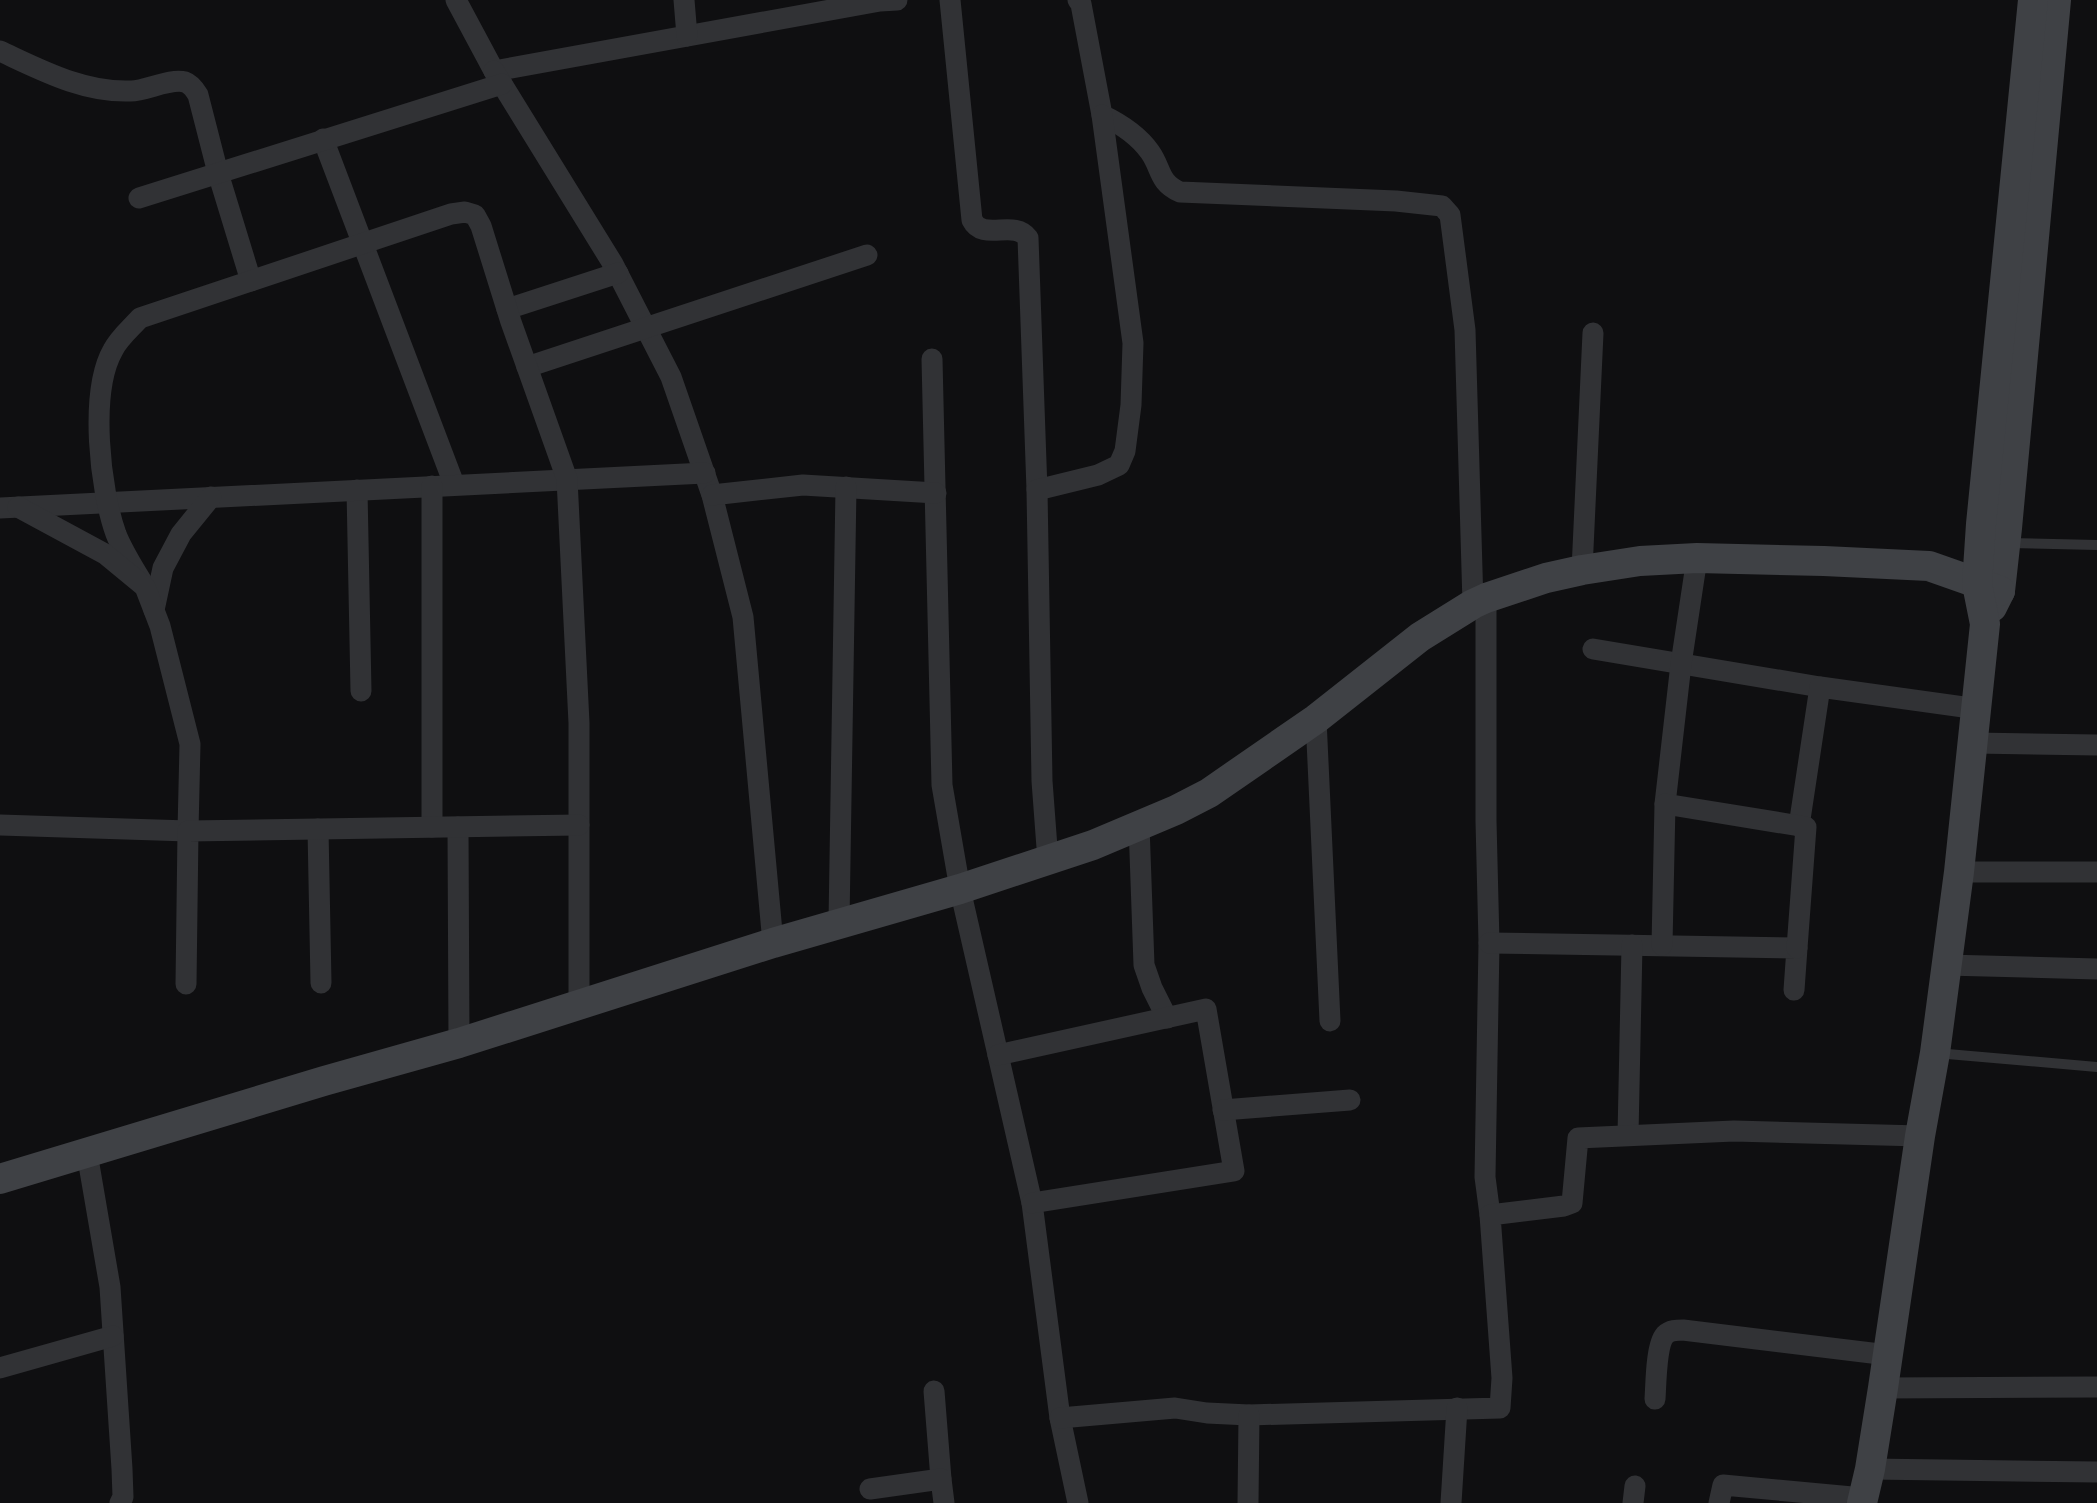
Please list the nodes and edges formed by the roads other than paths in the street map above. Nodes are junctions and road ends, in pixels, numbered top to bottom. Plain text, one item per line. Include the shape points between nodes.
1 (456, 0) edge
2 (684, 0) edge
3 (897, 0) edge
4 (950, 0) edge
5 (1078, 0) edge
6 (2033, 0) edge
7 (2056, 0) edge
8 (818, 6) edge
9 (687, 36) junction
10 (0, 51) edge
11 (498, 77) junction
12 (1102, 115) junction
13 (323, 139) junction
14 (218, 173) junction
15 (139, 198) dead end
16 (363, 244) junction
17 (867, 255) dead end
18 (618, 273) junction
19 (251, 281) junction
20 (507, 309) junction
21 (646, 328) junction
22 (1593, 333) dead end
23 (932, 359) dead end
24 (527, 368) junction
25 (705, 473) junction
26 (567, 479) junction
27 (454, 484) junction
28 (432, 486) junction
29 (846, 487) junction
30 (357, 490) junction
31 (1037, 490) junction
32 (936, 493) junction
33 (712, 495) junction
34 (211, 497) junction
35 (106, 502) junction
36 (9, 508) edge
37 (2097, 545) edge
38 (1993, 547) junction
39 (1697, 558) junction
40 (1929, 566) junction
41 (1582, 570) junction
42 (144, 587) junction
43 (1988, 587) junction
44 (1479, 601) junction
45 (154, 610) junction
46 (1593, 649) dead end
47 (1681, 664) junction
48 (1820, 687) junction
49 (360, 691) dead end
50 (1978, 709) junction
51 (1316, 719) junction
52 (1974, 743) junction
53 (2097, 745) edge
54 (1665, 804) junction
55 (0, 825) edge
56 (579, 825) junction
57 (1139, 825) junction
58 (1799, 826) junction
59 (432, 827) junction
60 (458, 827) junction
61 (318, 829) junction
62 (188, 831) junction
63 (1048, 861) junction
64 (2097, 872) edge
65 (1959, 873) junction
66 (960, 889) junction
67 (839, 922) junction
68 (773, 943) junction
69 (1489, 943) junction
70 (1632, 945) junction
71 (1662, 945) junction
72 (1797, 948) junction
73 (1946, 966) junction
74 (2097, 969) edge
75 (321, 983) dead end
76 (186, 984) dead end
77 (1794, 990) dead end
78 (579, 1006) junction
79 (1167, 1018) junction
80 (1330, 1021) dead end
81 (459, 1043) junction
82 (1935, 1053) junction
83 (998, 1055) junction
84 (2097, 1067) edge
85 (1350, 1100) dead end
86 (1224, 1110) junction
87 (1628, 1135) junction
88 (1920, 1136) junction
89 (87, 1153) junction
90 (0, 1179) edge
91 (1032, 1203) junction
92 (1490, 1215) junction
93 (113, 1336) junction
94 (1888, 1354) junction
95 (0, 1368) edge
96 (2097, 1387) edge
97 (1883, 1388) junction
98 (934, 1391) dead end
99 (1655, 1399) dead end
100 (1457, 1408) junction
101 (1249, 1415) junction
102 (1060, 1418) junction
103 (2097, 1472) edge
104 (941, 1479) junction
105 (870, 1489) dead end
106 (1865, 1490) edge
107 (123, 1501) edge
108 (944, 1503) edge
109 (1078, 1503) edge
110 (1248, 1503) edge
111 (1450, 1503) edge
112 (1719, 1503) edge

1 - 11 street
2 - 9 street
3 - 8 street
4 - 31 street via 972,219 982,230 1016,230 1029,238
5 - 12 street
6 - 38 street via 1981,524
7 - 38 street
8 - 9 street
9 - 11 street
10 - 14 street via 54,76 113,91 185,82 198,95
11 - 13 street
11 - 18 street
12 - 31 street via 1133,343 1125,451 1119,465 1098,475
12 - 44 street via 1141,141 1152,154 1163,180 1180,192 1396,201 1442,206 1450,214 1465,330
13 - 14 street
13 - 16 street
14 - 15 street
14 - 19 street
16 - 19 street
16 - 20 street via 451,214 476,215
16 - 27 street
17 - 21 street
18 - 20 street
18 - 21 street
19 - 35 street via 140,318 113,350 103,379 98,433
20 - 24 street
21 - 24 street
21 - 25 street via 671,377
22 - 41 street
23 - 32 street
24 - 26 street
25 - 26 street
25 - 33 street
26 - 27 street
26 - 56 street via 579,723
27 - 28 street
28 - 30 street
28 - 59 street
29 - 32 street
29 - 33 street via 803,485
29 - 67 street
30 - 34 street
30 - 49 street
31 - 63 street via 1042,781
32 - 66 street via 942,785
33 - 68 street via 743,617
34 - 35 street
34 - 45 street via 181,534 164,567
35 - 36 street
35 - 42 street via 117,536
36 - 42 street via 105,554
37 - 38 lane
38 - 40 street
38 - 43 street
39 - 40 street
39 - 41 street
39 - 47 street
40 - 43 street
41 - 44 street
42 - 45 street
43 - 50 street
44 - 51 street via 1420,637
44 - 69 street
45 - 62 street via 190,744
46 - 47 street
47 - 48 street
47 - 54 street
48 - 50 street
48 - 58 street
50 - 52 street
51 - 57 street via 1209,793
51 - 80 street
52 - 53 street
52 - 65 street
54 - 58 street
54 - 71 street
55 - 62 street
56 - 60 street
56 - 78 street
57 - 63 street
57 - 79 street via 1144,965
58 - 72 street via 1806,827
59 - 60 street
59 - 61 street
60 - 81 street
61 - 62 street
61 - 75 street
62 - 76 street
63 - 66 street
64 - 65 street
65 - 73 street
66 - 67 street
66 - 83 street
67 - 68 street
68 - 78 street
69 - 70 street
69 - 92 street via 1485,1177
70 - 71 street
70 - 87 street
71 - 72 street
72 - 77 street
73 - 74 street
73 - 82 street
78 - 81 street
79 - 83 street
79 - 86 street via 1206,1009
81 - 89 street
82 - 84 lane
82 - 88 street
83 - 91 street
85 - 86 street
86 - 91 street via 1234,1171
87 - 88 street via 1734,1131
87 - 92 street via 1578,1138 1572,1203
88 - 94 street
89 - 90 street
89 - 93 street via 110,1287
91 - 102 street
92 - 100 street via 1501,1405 1497,1409
93 - 95 street
93 - 107 street
94 - 97 street
94 - 99 street via 1671,1331 1663,1336 1660,1345
96 - 97 street
97 - 106 street
98 - 104 street
100 - 101 street
100 - 111 street
101 - 102 street via 1175,1408
101 - 110 street
102 - 109 street
103 - 106 street
104 - 105 street
104 - 108 street
106 - 112 street via 1723,1485

